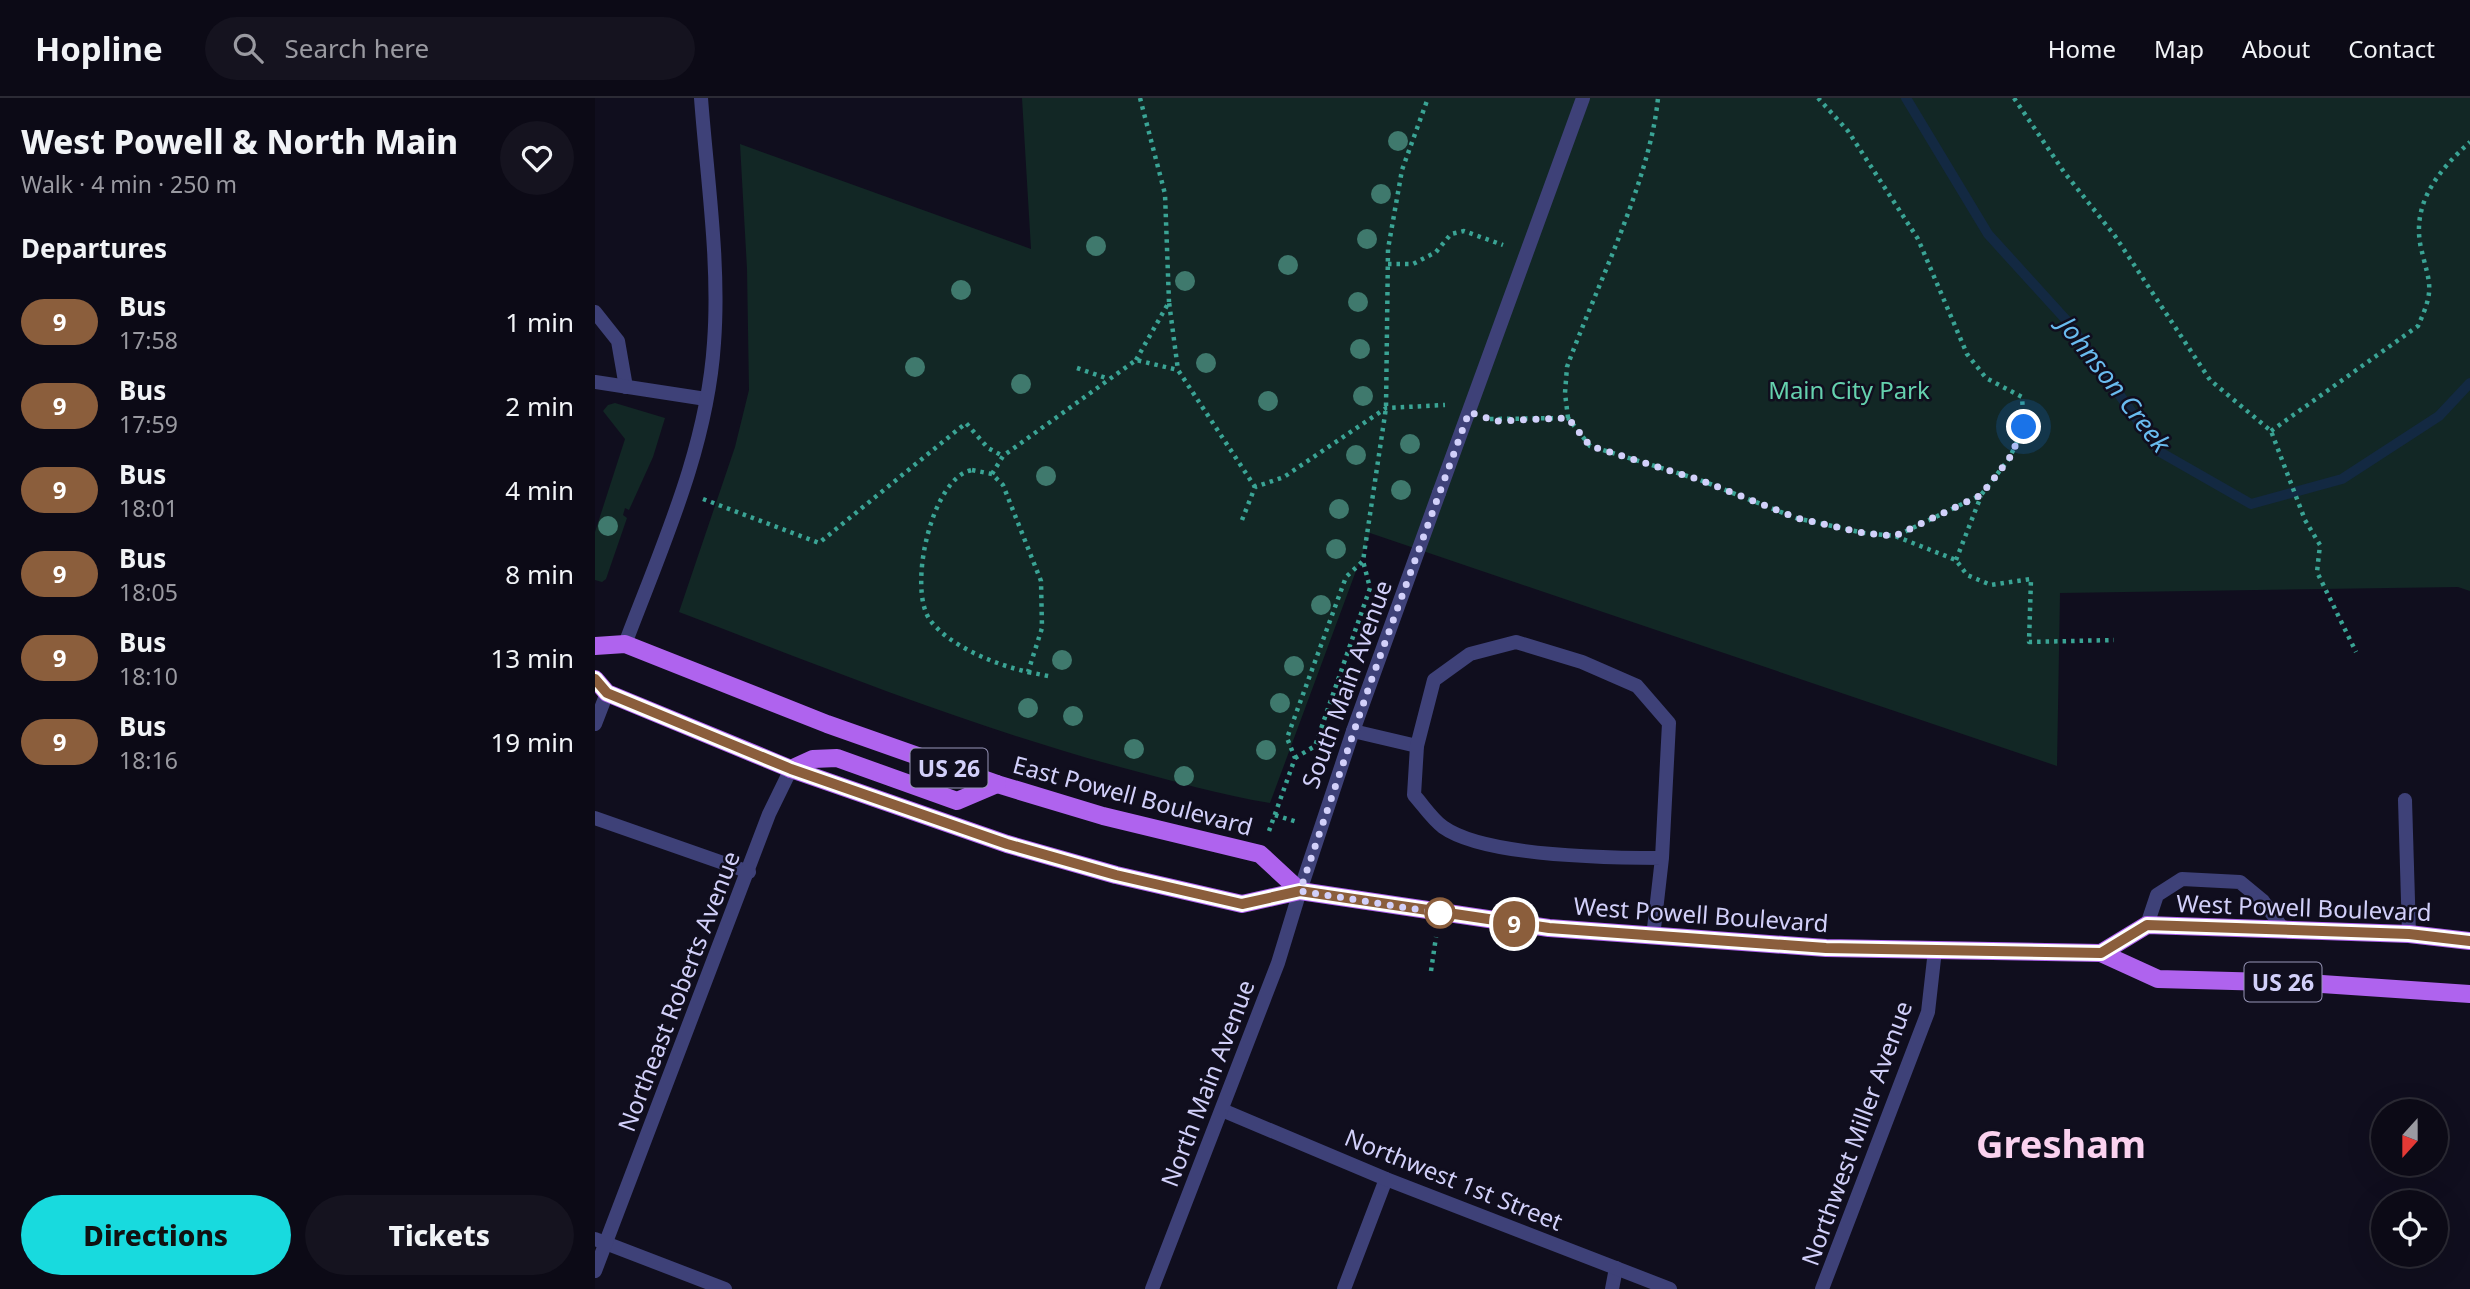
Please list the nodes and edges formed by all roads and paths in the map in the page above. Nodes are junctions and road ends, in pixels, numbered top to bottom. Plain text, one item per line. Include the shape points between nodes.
1 (701, 98) edge
2 (1140, 98) edge
3 (1428, 98) edge
4 (1583, 98) edge
5 (1658, 98) edge
6 (1818, 98) edge
7 (2014, 98) edge
8 (2470, 142) edge
9 (1527, 254) junction
10 (1388, 264) junction
11 (1169, 302) junction
12 (595, 312) edge
13 (1136, 360) junction
14 (1077, 368) dead end
15 (1178, 370) junction
16 (1109, 379) junction
17 (595, 382) edge
18 (626, 387) junction
19 (706, 399) junction
20 (1385, 408) junction
21 (1469, 412) junction
22 (1568, 418) junction
23 (2271, 432) junction
24 (1003, 456) junction
25 (992, 474) junction
26 (1255, 487) junction
27 (683, 491) junction
28 (1981, 495) junction
29 (1242, 520) dead end
30 (1895, 536) junction
31 (1955, 560) junction
32 (1363, 561) junction
33 (2114, 640) dead end
34 (625, 644) junction
35 (595, 646) edge
36 (2356, 652) dead end
37 (1028, 672) junction
38 (1053, 677) dead end
39 (595, 679) edge
40 (607, 693) junction
41 (595, 724) edge
42 (1353, 731) junction
43 (1417, 746) junction
44 (1295, 758) junction
45 (791, 769) junction
46 (997, 784) junction
47 (2405, 800) dead end
48 (595, 818) edge
49 (1260, 854) junction
50 (1662, 858) junction
51 (748, 872) junction
52 (1300, 891) junction
53 (1440, 913) junction
54 (2147, 925) junction
55 (2283, 929) junction
56 (2409, 934) junction
57 (1653, 937) junction
58 (2470, 941) edge
59 (1935, 950) junction
60 (2101, 953) junction
61 (1431, 971) dead end
62 (2470, 994) edge
63 (1222, 1110) junction
64 (1386, 1179) junction
65 (600, 1241) edge
66 (1616, 1268) junction
67 (595, 1270) edge
68 (725, 1289) edge
69 (1152, 1289) edge
70 (1344, 1289) edge
71 (1612, 1289) edge
72 (1670, 1289) edge
73 (1822, 1289) edge

1 - 19 street via 714,286 714,342
2 - 11 path via 1165,194
3 - 10 path via 1402,170
4 - 9 street, South Main Avenue
5 - 22 path via 1656,120 1631,199 1567,367
6 - 28 path via 1848,131 1918,239 1967,354 1986,378 2022,397 2024,427 2009,459
7 - 23 path via 2115,236 2210,380
8 - 23 path via 2440,169 2421,207 2421,247 2430,283 2429,302 2419,326
9 - 10 path via 1464,231 1451,234 1436,252 1413,264
9 - 21 street, South Main Avenue
10 - 20 path
11 - 13 path
11 - 15 path
12 - 18 street via 618,341
13 - 15 path
13 - 16 path
14 - 16 path
15 - 26 path
16 - 24 path
17 - 18 street
18 - 19 street
19 - 27 street
20 - 21 path via 1444,405
20 - 26 path via 1284,477
20 - 32 path
21 - 22 path via 1496,421
21 - 42 street, South Main Avenue
22 - 30 path via 1590,446 1700,480 1797,518
23 - 36 path via 2305,520 2320,545 2316,572
24 - 25 path
24 - 27 path via 988,448 966,423 819,543
25 - 37 path via 1009,498 1041,581 1042,628
25 - 37 path via 961,472 949,482 930,530 919,578 929,619 966,649
26 - 29 path
27 - 34 street
28 - 30 path
28 - 31 path
30 - 31 path
31 - 33 path via 1967,575 1991,585 2031,579 2029,642
32 - 44 path via 1346,577 1287,738
32 - 44 path via 1370,588 1315,746
34 - 35 main road, East Powell Boulevard / US 26
34 - 46 main road, East Powell Boulevard / US 26 via 827,724
37 - 38 path
39 - 40 main road, US 26
40 - 41 street
40 - 45 main road, US 26
42 - 43 street
42 - 52 street, South Main Avenue
43 - 50 street via 1414,794 1443,827 1477,842 1594,858
43 - 50 street via 1434,680 1470,654 1516,642 1582,662 1637,686 1669,723
44 - 49 path
45 - 46 main road via 813,759 837,758 957,801
45 - 51 street, Northeast Roberts Avenue
45 - 52 main road, US 26 via 1007,844 1116,875 1242,904
46 - 49 main road, East Powell Boulevard / US 26 via 1103,816
47 - 56 street
48 - 51 street
49 - 52 main road, East Powell Boulevard / US 26
50 - 57 street
51 - 65 street, Northeast Roberts Avenue
52 - 53 main road, West Powell Boulevard / US 26
52 - 63 street, North Main Avenue
53 - 57 main road, West Powell Boulevard / US 26
53 - 61 path
54 - 55 main road, West Powell Boulevard / US 26
54 - 55 street via 2157,895 2182,879 2240,882 2263,901
54 - 60 main road, West Powell Boulevard
55 - 56 main road, West Powell Boulevard / US 26
56 - 58 main road, West Powell Boulevard / US 26
57 - 59 main road, West Powell Boulevard / US 26
59 - 60 main road, West Powell Boulevard / US 26
59 - 73 street, Northwest Miller Avenue via 1928,1012
60 - 62 main road, West Powell Boulevard / US 26 via 2158,979
63 - 64 street, Northwest 1st Street
63 - 69 street, North Main Avenue
64 - 66 street, Northwest 1st Street
64 - 70 street
65 - 67 street, Northeast Roberts Avenue
65 - 68 street
66 - 71 street
66 - 72 street, Northwest 1st Street

